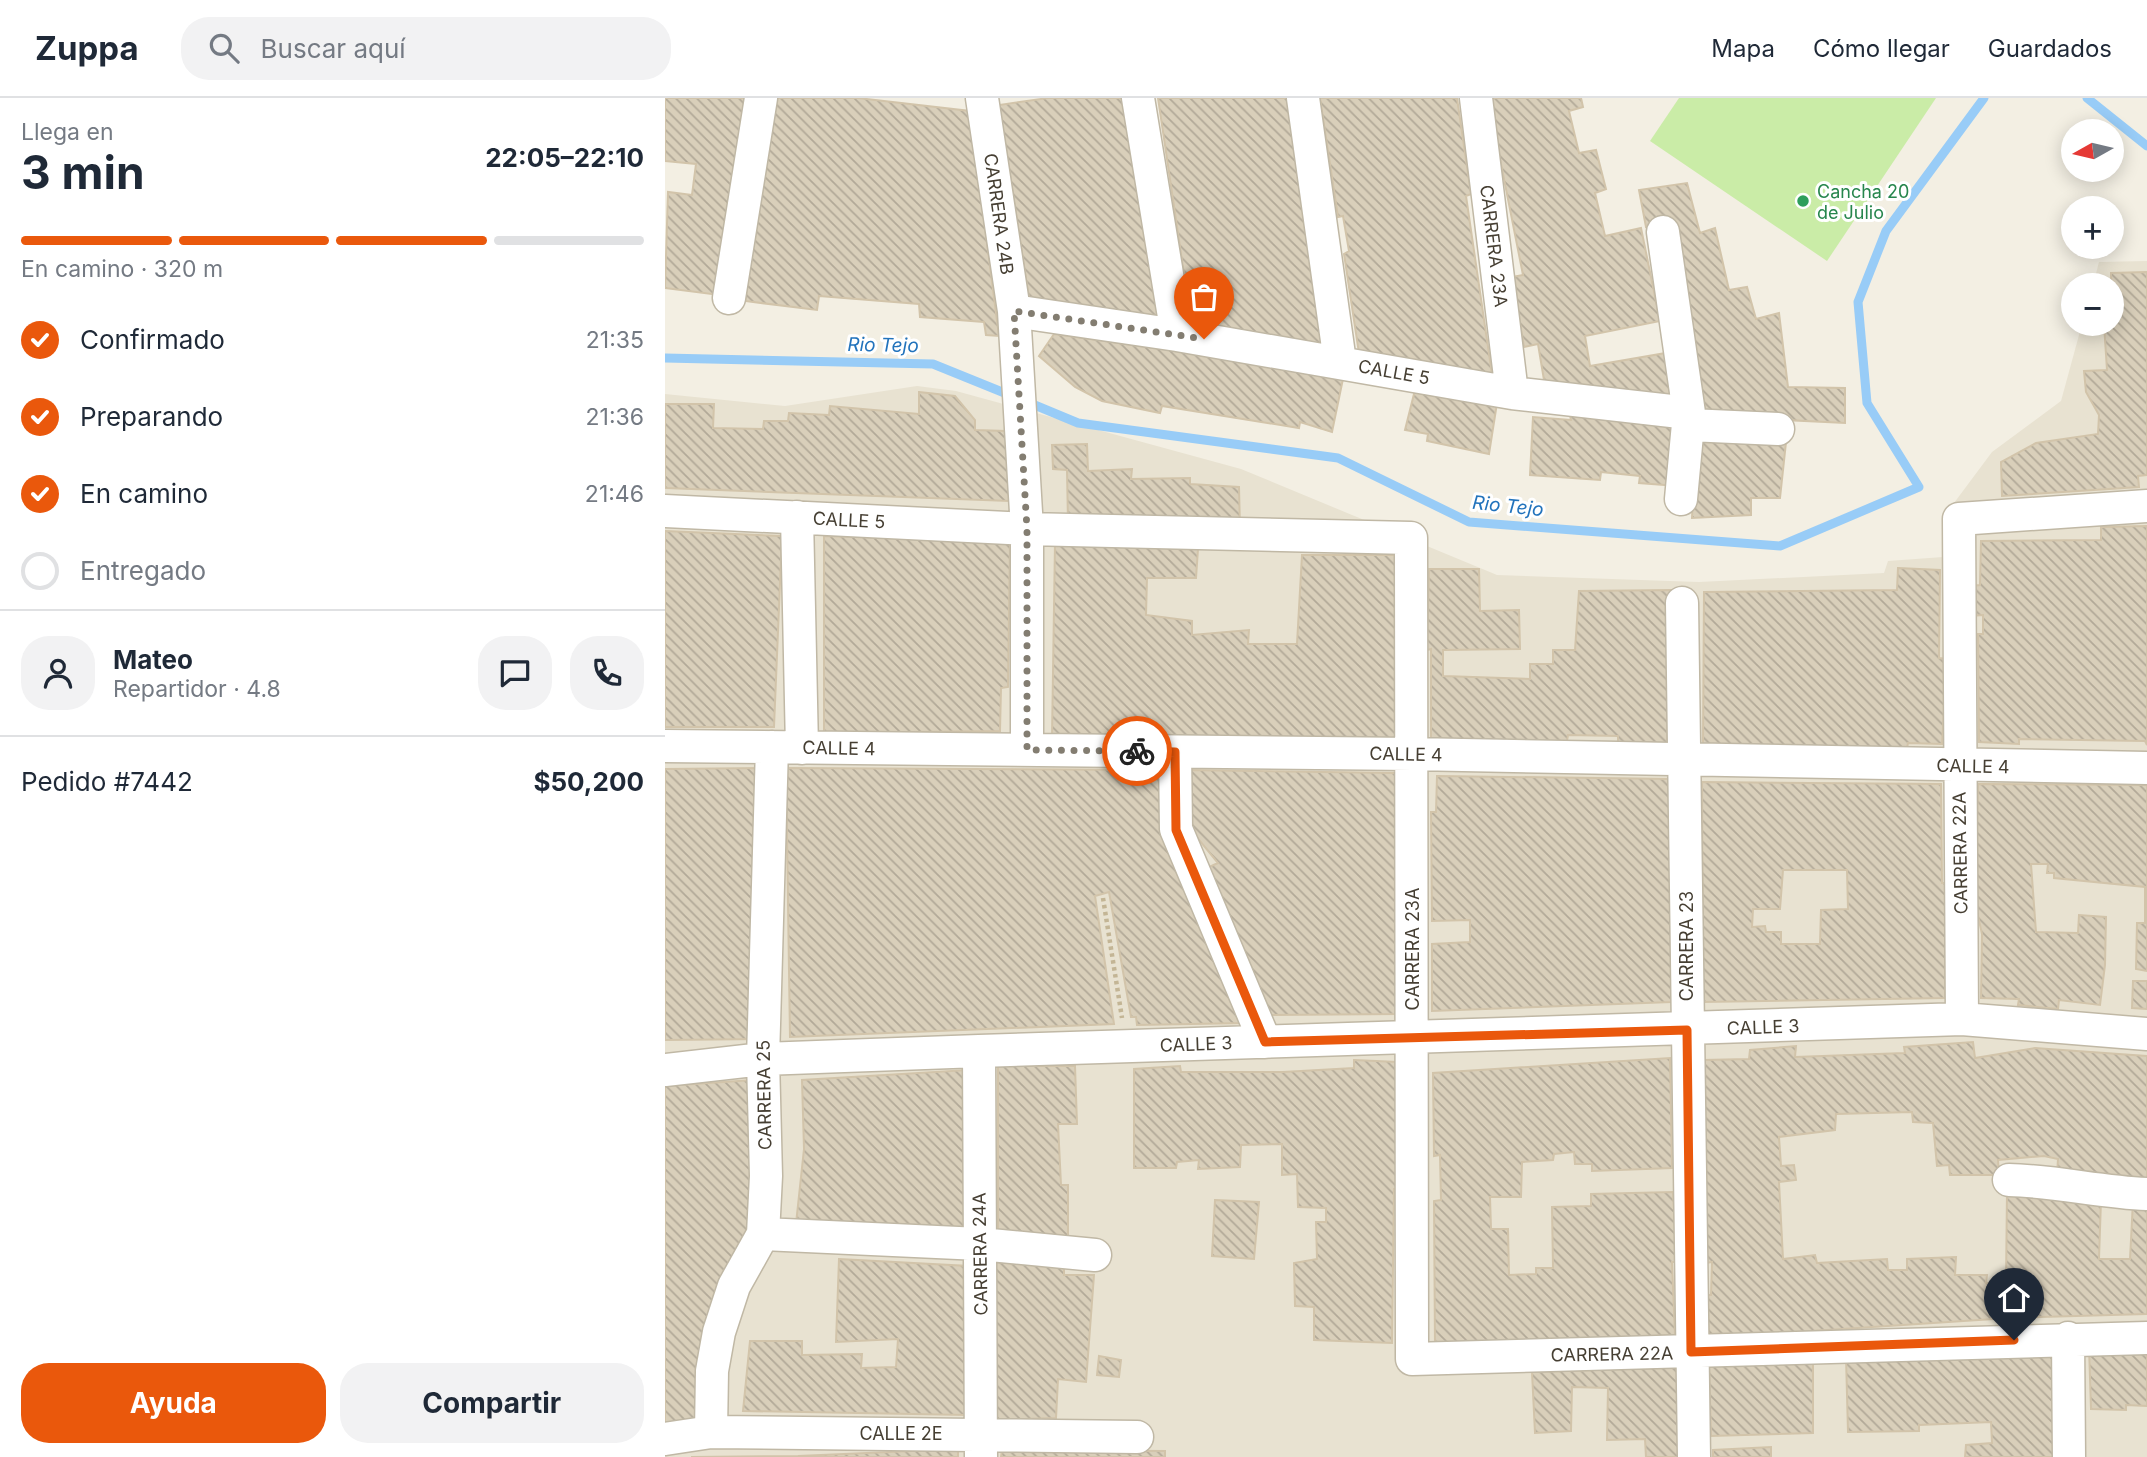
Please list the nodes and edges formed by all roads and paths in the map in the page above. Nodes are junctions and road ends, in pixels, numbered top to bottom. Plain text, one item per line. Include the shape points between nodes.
1 (761, 98) edge
2 (982, 98) edge
3 (1138, 98) edge
4 (1303, 98) edge
5 (1476, 98) edge
6 (1663, 232) dead end
7 (729, 298) dead end
8 (1014, 311) junction
9 (1177, 335) junction
10 (1340, 362) junction
11 (1512, 393) junction
12 (1689, 419) junction
13 (1778, 429) dead end
14 (1681, 499) dead end
15 (2147, 506) edge
16 (665, 511) edge
17 (797, 517) junction
18 (1027, 529) junction
19 (1411, 538) joint
20 (1682, 603) dead end
21 (665, 746) edge
22 (787, 748) junction
23 (1027, 750) junction
24 (1175, 752) junction
25 (1412, 754) junction
26 (1686, 761) junction
27 (1959, 766) junction
28 (2147, 768) edge
29 (1103, 898) dead end
30 (1962, 1019) junction
31 (1687, 1030) junction
32 (2147, 1034) edge
33 (1412, 1037) junction
34 (1265, 1042) junction
35 (1126, 1046) junction
36 (979, 1051) junction
37 (763, 1059) junction
38 (665, 1070) edge
39 (2009, 1180) dead end
40 (2147, 1195) edge
41 (763, 1234) junction
42 (980, 1244) junction
43 (1095, 1255) dead end
44 (2068, 1338) junction
45 (2147, 1338) edge
46 (1691, 1352) junction
47 (1412, 1359) joint
48 (711, 1432) junction
49 (1136, 1437) dead end
50 (665, 1439) edge
51 (982, 1445) edge
52 (1693, 1457) edge
53 (2069, 1457) edge

1 - 7 street
2 - 8 street, CARRERA 24B
3 - 9 street
4 - 10 street
5 - 11 street, CARRERA 23A
6 - 12 street
8 - 9 street, CALLE 5
8 - 18 street, CARRERA 24B
9 - 10 street, CALLE 5
10 - 11 street, CALLE 5
11 - 12 street, CALLE 5
12 - 13 street, CALLE 5
12 - 14 street
15 - 27 street, CARRERA 22A via 1959,519
16 - 17 street, CALLE 5
17 - 18 street, CALLE 5
17 - 22 street, CARRERA 25
18 - 19 street, CALLE 5
18 - 23 street, CARRERA 24B
19 - 25 street, CARRERA 23A
20 - 26 street, CARRERA 23
21 - 22 street, CALLE 4
22 - 23 street, CALLE 4
22 - 37 street, CARRERA 25
23 - 24 street, CALLE 4
24 - 25 street, CALLE 4
24 - 34 street via 1176,830
25 - 26 street, CALLE 4
25 - 33 street, CARRERA 23A
26 - 27 street, CALLE 4
26 - 31 street, CARRERA 23
27 - 28 street, CALLE 4
27 - 30 street, CARRERA 22A
29 - 35 path
30 - 31 street, CALLE 3
30 - 32 street, CALLE 3
31 - 33 street, CALLE 3
31 - 46 street, CARRERA 23
33 - 34 street, CALLE 3
33 - 47 street, CARRERA 23A
34 - 35 street, CALLE 3
35 - 36 street, CALLE 3
36 - 37 street, CALLE 3
36 - 42 street, CARRERA 24A
37 - 38 street, CALLE 3
37 - 41 street, CARRERA 25
39 - 40 street
41 - 42 street
41 - 48 street, CARRERA 25 via 734,1286 719,1332 712,1371
42 - 43 street
42 - 51 street, CARRERA 24A
44 - 45 street, CARRERA 22A
44 - 46 street, CARRERA 22A
44 - 53 street
46 - 47 street, CARRERA 22A
46 - 52 street, CARRERA 23
48 - 50 street, CALLE 2E
48 - 51 street, CALLE 2E
49 - 51 street, CALLE 2E

